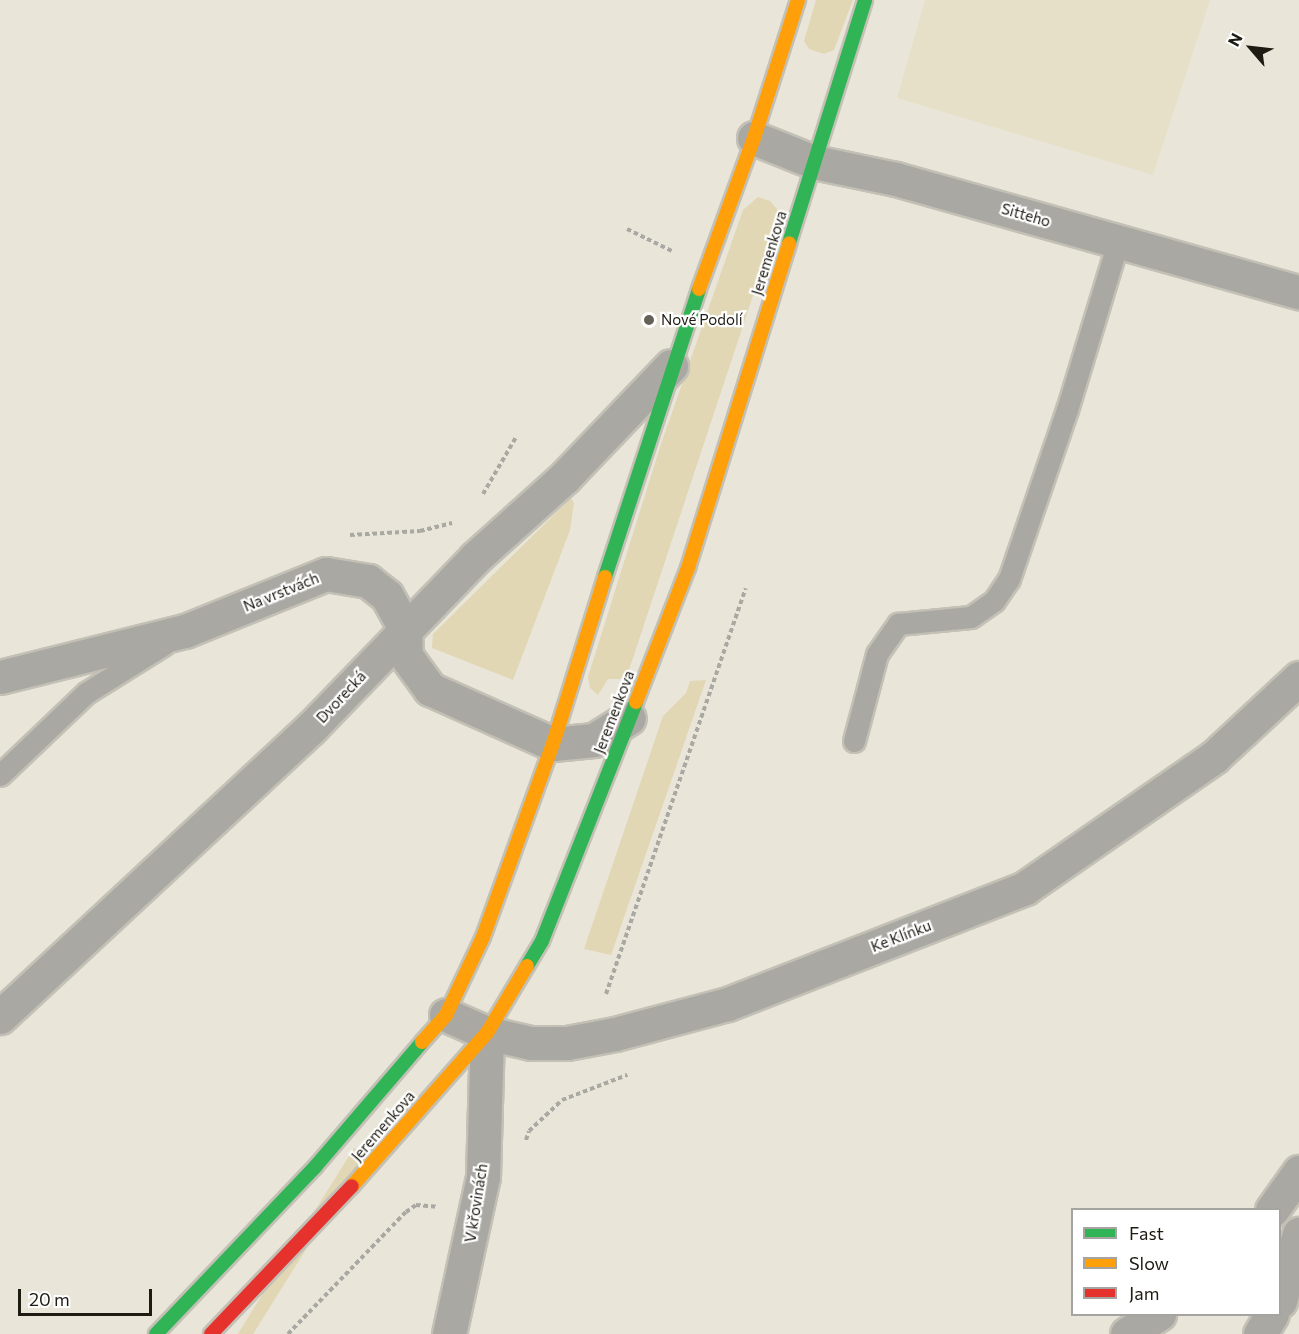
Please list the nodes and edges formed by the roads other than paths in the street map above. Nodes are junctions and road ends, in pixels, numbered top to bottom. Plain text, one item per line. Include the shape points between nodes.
1 (798, 0) edge
2 (865, 0) edge
3 (754, 138) junction
4 (814, 162) junction
5 (1118, 242) junction
6 (1299, 292) edge
7 (671, 366) junction
8 (405, 629) junction
9 (185, 631) junction
10 (0, 677) edge
11 (1299, 678) edge
12 (629, 718) junction
13 (854, 741) dead end
14 (553, 744) junction
15 (0, 775) edge
16 (446, 1015) junction
17 (0, 1017) edge
18 (487, 1033) junction
19 (1299, 1172) edge
20 (1273, 1208) edge
21 (1299, 1234) edge
22 (1281, 1297) edge
23 (1157, 1316) edge
24 (1271, 1316) edge
25 (156, 1334) edge
26 (211, 1334) edge
27 (449, 1334) edge
28 (1127, 1334) edge
29 (1260, 1334) edge

1 - 3 street, Jeremenkova
2 - 4 street, Jeremenkova
3 - 4 street, Sitteho
3 - 7 street, Jeremenkova
4 - 5 street, Sitteho via 896,179
4 - 12 street, Jeremenkova via 688,568
5 - 6 street, Sitteho
5 - 13 lane via 1067,410 1009,579 994,601 971,617 898,624 877,654
7 - 8 street, Dvorecká via 564,478 475,558
7 - 14 street, Jeremenkova
8 - 9 street, Na vrstvách via 387,596 368,581 326,574
8 - 14 street, Na vrstvách via 406,656 430,689
8 - 17 street, Dvorecká via 311,728
9 - 10 street, Na vrstvách
9 - 15 lane via 86,693
11 - 18 street, Ke Klínku via 1214,758 1025,888 728,1004 567,1043 531,1043
12 - 14 street, Na vrstvách via 594,740
12 - 18 street, Jeremenkova via 542,941
14 - 16 street, Jeremenkova via 483,937
16 - 18 street, Ke Klínku
16 - 25 street, Jeremenkova via 315,1167
18 - 26 street, Jeremenkova via 344,1195
18 - 27 street, V křovinách via 483,1177
19 - 20 street
21 - 22 street
23 - 28 street
24 - 29 street

